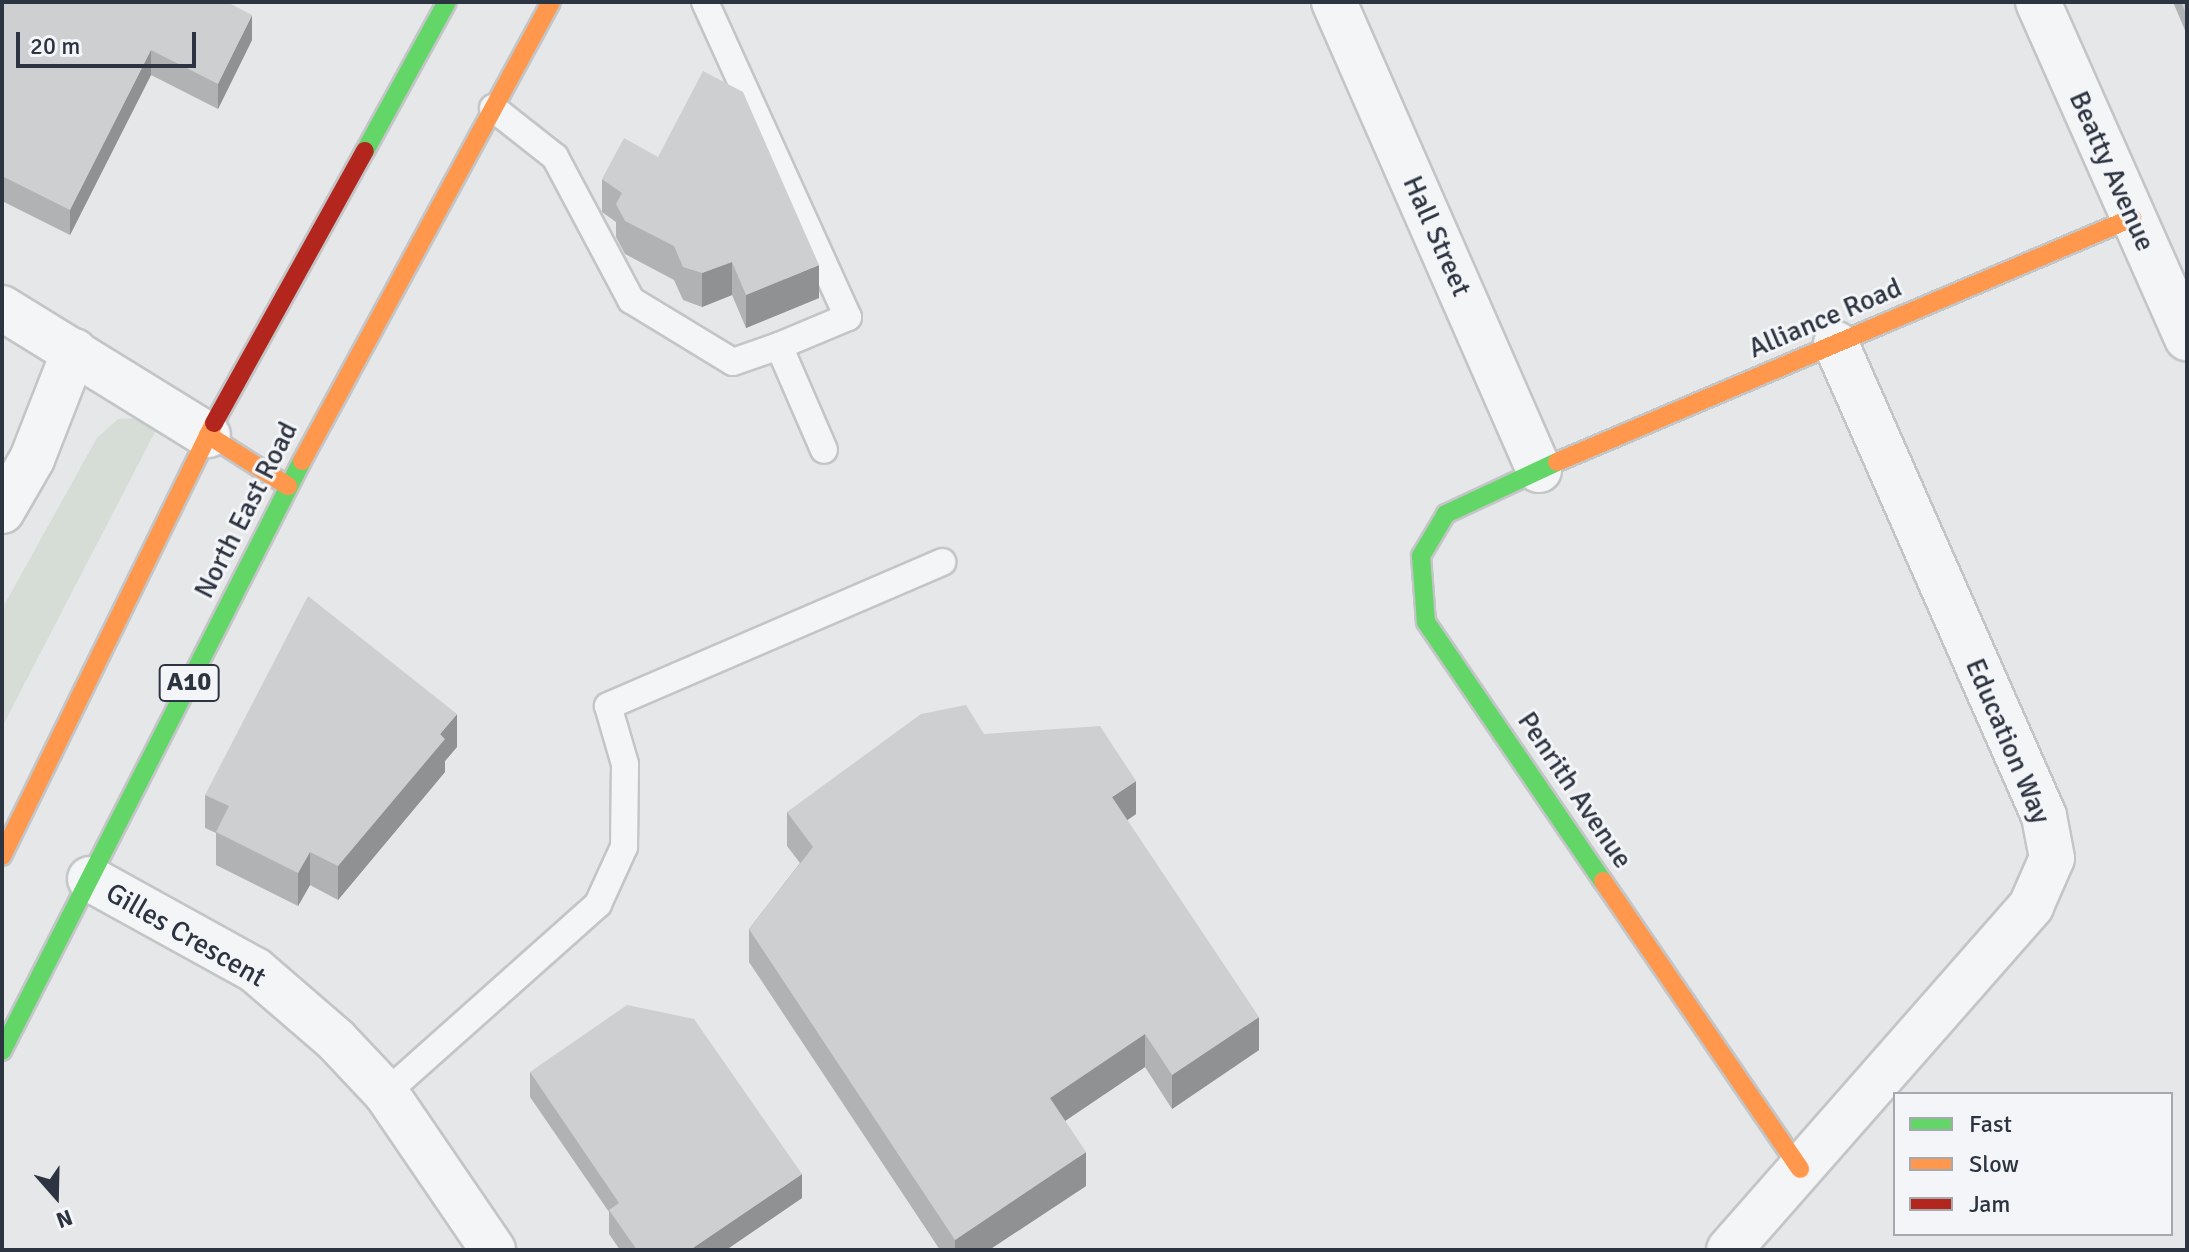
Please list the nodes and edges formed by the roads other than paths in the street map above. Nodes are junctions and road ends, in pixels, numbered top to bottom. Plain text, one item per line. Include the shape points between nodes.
1 (447, 2) edge
2 (551, 2) edge
3 (705, 2) edge
4 (1334, 2) edge
5 (2038, 2) edge
6 (493, 108) junction
7 (2132, 218) junction
8 (2, 308) edge
9 (2187, 339) edge
10 (1836, 344) junction
11 (779, 346) junction
12 (74, 351) junction
13 (208, 435) junction
14 (824, 450) dead end
15 (1539, 470) junction
16 (288, 486) junction
17 (2, 511) edge
18 (942, 562) dead end
19 (2, 856) edge
20 (90, 879) junction
21 (2, 1051) edge
22 (386, 1093) junction
23 (1800, 1169) junction
24 (493, 1250) edge
25 (1729, 1250) edge

1 - 13 main road
2 - 6 main road, North East Road / A10
3 - 11 lane via 848,317
4 - 15 street, Hall Street
5 - 7 street, Beatty Avenue
6 - 11 lane via 555,157 631,300 733,362
6 - 16 main road, North East Road / A10
7 - 9 street, Beatty Avenue
7 - 10 main road, Alliance Road
8 - 12 street
10 - 15 main road, Alliance Road
10 - 23 street, Education Way via 2044,816 2052,858 2031,906
11 - 14 lane
12 - 13 street
12 - 17 street via 32,459
13 - 16 main road
13 - 19 main road
15 - 23 main road, Penrith Avenue via 1446,514 1421,556 1426,622
16 - 20 main road, North East Road / A10
18 - 22 lane via 608,706 625,764 624,847 598,904
20 - 21 main road, North East Road / A10
20 - 22 street, Gilles Crescent via 255,970 336,1040
22 - 24 street, Gilles Crescent
23 - 25 street, Education Way

